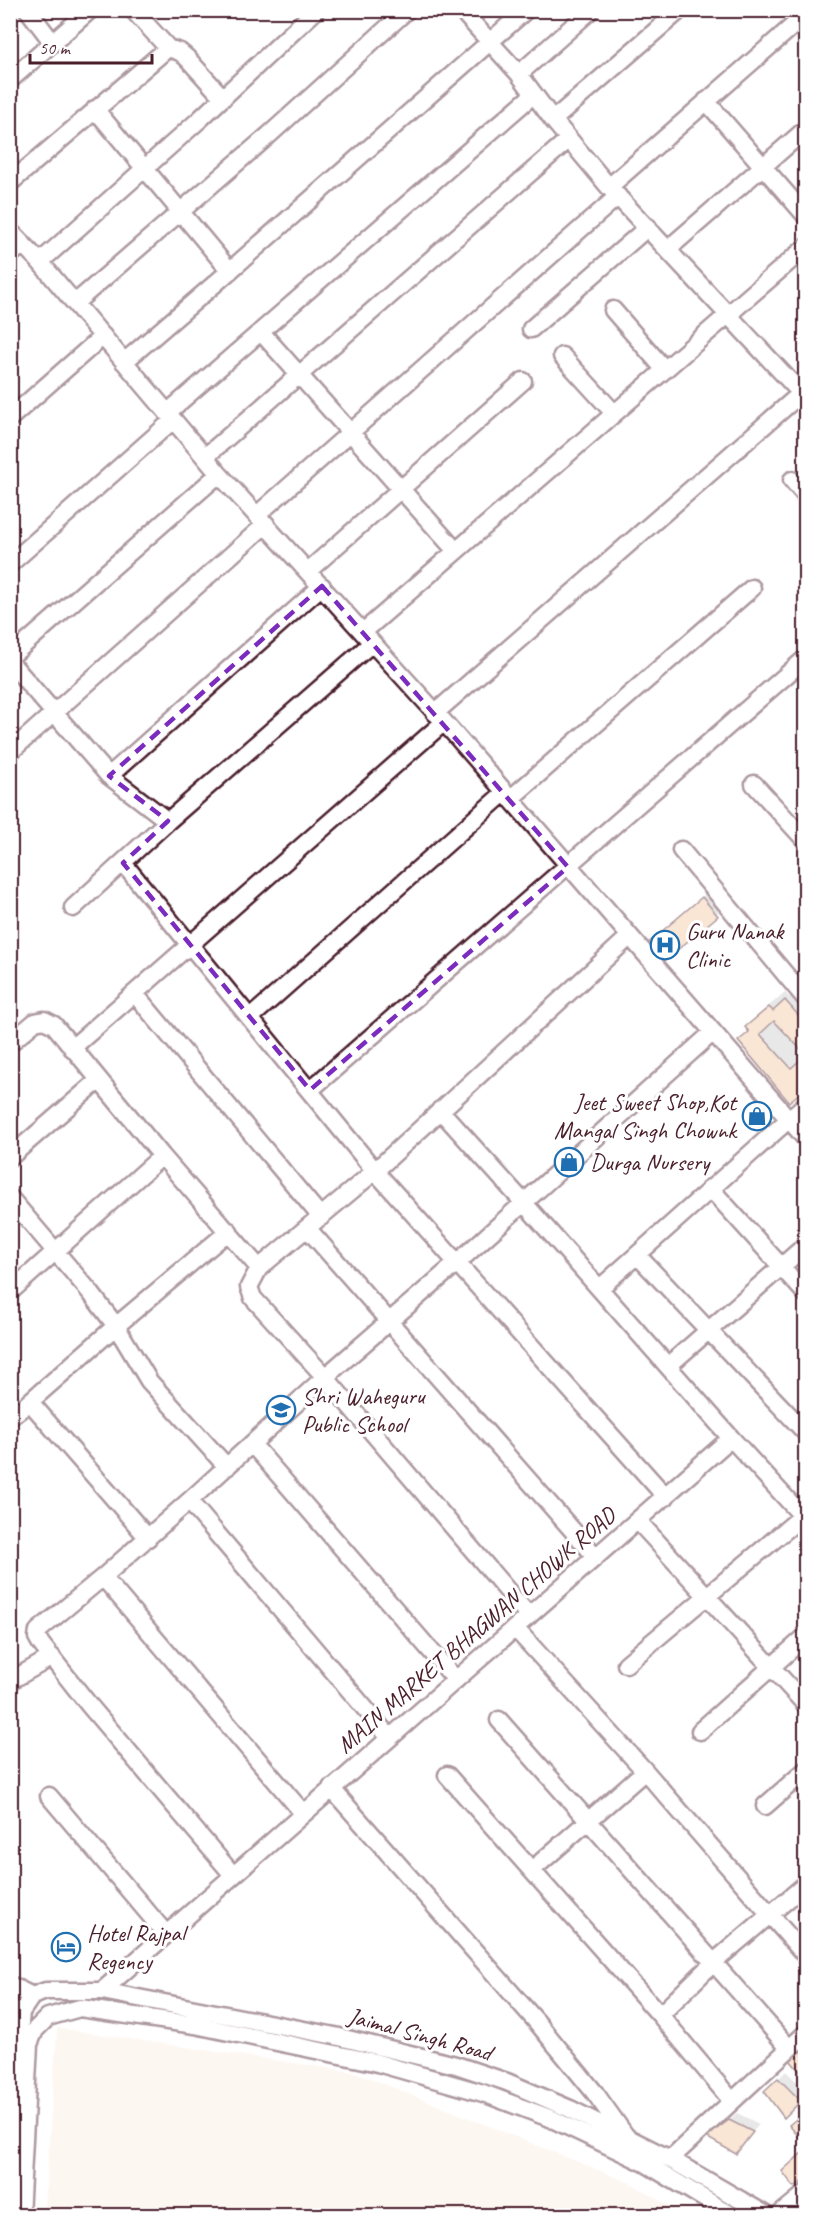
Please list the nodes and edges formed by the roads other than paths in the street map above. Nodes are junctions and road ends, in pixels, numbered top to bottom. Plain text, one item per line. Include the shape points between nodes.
1 (28, 10) edge
2 (90, 10) edge
3 (316, 10) edge
4 (407, 10) edge
5 (461, 10) edge
6 (525, 10) edge
7 (591, 10) edge
8 (680, 10) edge
9 (141, 13) edge
10 (794, 25) dead end
11 (490, 42) junction
12 (53, 43) junction
13 (168, 48) junction
14 (519, 74) junction
15 (10, 80) edge
16 (534, 94) junction
17 (223, 98) junction
18 (706, 101) junction
19 (95, 109) junction
20 (553, 120) junction
21 (806, 129) edge
22 (569, 139) junction
23 (762, 167) junction
24 (145, 168) junction
25 (10, 183) edge
26 (613, 191) junction
27 (181, 211) junction
28 (806, 216) edge
29 (648, 227) junction
30 (10, 231) edge
31 (806, 247) edge
32 (17, 249) edge
33 (668, 249) junction
34 (40, 262) junction
35 (230, 271) junction
36 (75, 303) junction
37 (613, 310) dead end
38 (729, 314) junction
39 (531, 329) dead end
40 (261, 332) junction
41 (103, 336) junction
42 (562, 356) dead end
43 (124, 362) junction
44 (665, 370) junction
45 (300, 376) junction
46 (523, 381) dead end
47 (803, 391) edge
48 (614, 413) junction
49 (170, 416) junction
50 (10, 418) edge
51 (352, 433) junction
52 (206, 458) junction
53 (219, 474) junction
54 (792, 480) dead end
55 (401, 489) junction
56 (806, 496) edge
57 (261, 520) junction
58 (456, 551) junction
59 (10, 564) edge
60 (308, 571) junction
61 (322, 586) junction
62 (752, 588) dead end
63 (368, 637) junction
64 (10, 657) edge
65 (806, 658) edge
66 (10, 662) edge
67 (53, 712) junction
68 (440, 718) junction
69 (10, 752) edge
70 (109, 776) junction
71 (754, 784) dead end
72 (507, 796) junction
73 (168, 821) junction
74 (806, 841) edge
75 (681, 850) dead end
76 (123, 863) junction
77 (568, 867) junction
78 (73, 908) dead end
79 (630, 937) junction
80 (191, 945) junction
81 (135, 994) junction
82 (806, 999) edge
83 (250, 1018) junction
84 (712, 1033) junction
85 (10, 1043) edge
86 (72, 1048) junction
87 (99, 1080) junction
88 (310, 1090) junction
89 (806, 1104) edge
90 (440, 1110) junction
91 (787, 1120) junction
92 (806, 1139) edge
93 (162, 1156) junction
94 (10, 1157) edge
95 (375, 1171) junction
96 (710, 1188) junction
97 (10, 1198) edge
98 (524, 1203) junction
99 (321, 1217) junction
100 (308, 1228) junction
101 (229, 1231) junction
102 (806, 1245) edge
103 (55, 1252) junction
104 (637, 1255) junction
105 (458, 1262) junction
106 (780, 1267) junction
107 (259, 1268) junction
108 (600, 1288) junction
109 (10, 1292) edge
110 (806, 1294) edge
111 (388, 1321) junction
112 (116, 1326) junction
113 (709, 1331) junction
114 (668, 1366) junction
115 (325, 1377) junction
116 (30, 1402) junction
117 (10, 1417) edge
118 (806, 1433) edge
119 (731, 1438) junction
120 (252, 1444) junction
121 (227, 1467) junction
122 (666, 1497) junction
123 (189, 1501) junction
124 (804, 1516) edge
125 (638, 1521) junction
126 (148, 1538) junction
127 (596, 1557) junction
128 (103, 1577) junction
129 (706, 1595) junction
130 (529, 1616) junction
131 (515, 1628) junction
132 (806, 1636) edge
133 (52, 1657) junction
134 (626, 1664) dead end
135 (771, 1666) junction
136 (456, 1680) junction
137 (10, 1682) edge
138 (806, 1706) edge
139 (498, 1720) dead end
140 (700, 1731) dead end
141 (390, 1738) junction
142 (806, 1770) edge
143 (645, 1771) junction
144 (447, 1775) dead end
145 (331, 1788) junction
146 (49, 1796) dead end
147 (765, 1806) dead end
148 (303, 1813) junction
149 (588, 1821) junction
150 (532, 1870) junction
151 (233, 1875) junction
152 (806, 1884) edge
153 (770, 1914) junction
154 (166, 1934) junction
155 (806, 1956) edge
156 (714, 1962) junction
157 (10, 1985) edge
158 (102, 1991) junction
159 (32, 1996) junction
160 (660, 2015) junction
161 (806, 2033) edge
162 (789, 2048) junction
163 (732, 2102) junction
164 (10, 2136) edge
165 (626, 2137) junction
166 (670, 2158) junction
167 (806, 2193) edge
168 (20, 2216) edge
169 (733, 2216) edge
170 (768, 2216) edge
171 (778, 2216) edge

1 - 12 street
2 - 12 street
3 - 17 street
4 - 27 street
5 - 11 street
6 - 11 street
7 - 14 street
8 - 20 street
9 - 13 street
10 - 18 street
11 - 14 street
11 - 35 street
12 - 15 street
13 - 17 street via 187,58
13 - 19 street
14 - 16 street
16 - 20 street
16 - 40 street
17 - 24 street
18 - 23 street
18 - 26 street
19 - 24 street
19 - 25 street
20 - 22 street
21 - 23 street
22 - 26 street
22 - 45 street
23 - 28 street
23 - 33 street
24 - 27 street
24 - 34 street
26 - 29 street
26 - 51 street
27 - 35 street
27 - 36 street
29 - 33 street
29 - 39 street
30 - 32 street
31 - 38 street
32 - 34 street
33 - 38 street
34 - 36 street
35 - 43 street
36 - 41 street
37 - 44 street
38 - 44 street
38 - 47 street
40 - 45 street
40 - 49 street
41 - 43 street
41 - 50 street
42 - 48 street
43 - 49 street
44 - 48 street
45 - 51 street
45 - 52 street
46 - 55 street
47 - 68 street
48 - 58 street
49 - 52 street
49 - 59 street
51 - 55 street
51 - 57 street
52 - 53 street
53 - 57 street
53 - 64 street
54 - 56 street
55 - 58 street
55 - 60 street
57 - 60 street
57 - 67 street
58 - 63 street
60 - 61 street
61 - 63 street
61 - 70 street
62 - 72 street
63 - 68 street
63 - 73 street
65 - 77 street
66 - 67 street
67 - 69 street
67 - 70 street
68 - 72 street
68 - 80 street
70 - 73 street
71 - 74 street
72 - 77 street
72 - 83 street
73 - 76 street
75 - 82 street
76 - 78 street
76 - 80 street
77 - 79 street
77 - 88 street
79 - 84 street
79 - 90 street
80 - 81 street
80 - 83 street
81 - 86 street
81 - 99 street
83 - 88 street
84 - 91 street
84 - 98 street
85 - 86 street via 34,1022 44,1020 54,1024
86 - 87 street
87 - 93 street
87 - 94 street
88 - 95 street
89 - 91 street
90 - 95 street
90 - 98 street
91 - 92 street
91 - 96 street
93 - 101 street
93 - 103 street
95 - 99 street
95 - 105 street
96 - 104 street
96 - 106 street
97 - 103 street
98 - 105 street
98 - 108 street
99 - 100 street
100 - 107 street
100 - 111 street
101 - 107 street
101 - 112 street
102 - 106 street
103 - 109 street
103 - 112 street
104 - 108 street
104 - 113 street
105 - 111 street
105 - 122 street
106 - 110 street
106 - 113 street
107 - 115 street via 249,1287 253,1298
108 - 114 street
111 - 115 street
111 - 127 street
112 - 116 street
112 - 121 street via 149,1381
113 - 114 street
113 - 118 street
114 - 119 street
115 - 120 street
115 - 130 street
116 - 117 street
116 - 126 street
119 - 122 street, MAIN MARKET BHAGWAN CHOWK ROAD
119 - 124 street
120 - 121 street
120 - 136 street
121 - 123 street
122 - 125 street, MAIN MARKET BHAGWAN CHOWK ROAD
123 - 126 street
123 - 141 street
124 - 129 street
125 - 127 street, MAIN MARKET BHAGWAN CHOWK ROAD
125 - 129 street
126 - 128 street
127 - 130 street, MAIN MARKET BHAGWAN CHOWK ROAD
128 - 133 street via 38,1631 37,1637
128 - 148 street
129 - 134 street
129 - 135 street
130 - 131 street, MAIN MARKET BHAGWAN CHOWK ROAD
131 - 136 street, MAIN MARKET BHAGWAN CHOWK ROAD
131 - 143 street
132 - 135 street
133 - 137 street
133 - 151 street
135 - 138 street
135 - 140 street
136 - 141 street, MAIN MARKET BHAGWAN CHOWK ROAD
139 - 149 street
141 - 145 street, MAIN MARKET BHAGWAN CHOWK ROAD
142 - 147 street
143 - 149 street
143 - 153 street
144 - 150 street
145 - 148 street, MAIN MARKET BHAGWAN CHOWK ROAD
145 - 165 street via 570,2062
146 - 154 street
148 - 151 street, MAIN MARKET BHAGWAN CHOWK ROAD
149 - 150 street
149 - 156 street
150 - 160 street
151 - 154 street, MAIN MARKET BHAGWAN CHOWK ROAD
152 - 153 street
153 - 155 street
153 - 156 street
154 - 158 street, MAIN MARKET BHAGWAN CHOWK ROAD
156 - 160 street
156 - 162 street
157 - 159 street
158 - 159 street, Jaimal Singh Road via 46,1991
158 - 165 street, Jaimal Singh Road via 335,2036 456,2065 528,2091
159 - 164 street via 21,2012
160 - 163 street
161 - 162 street
162 - 163 street
163 - 166 street
165 - 166 street, Jaimal Singh Road
166 - 170 street, Jaimal Singh Road
167 - 171 street
168 - 169 street via 29,2044 35,2030 48,2017 80,2008 195,2025 374,2062 483,2093 645,2163

